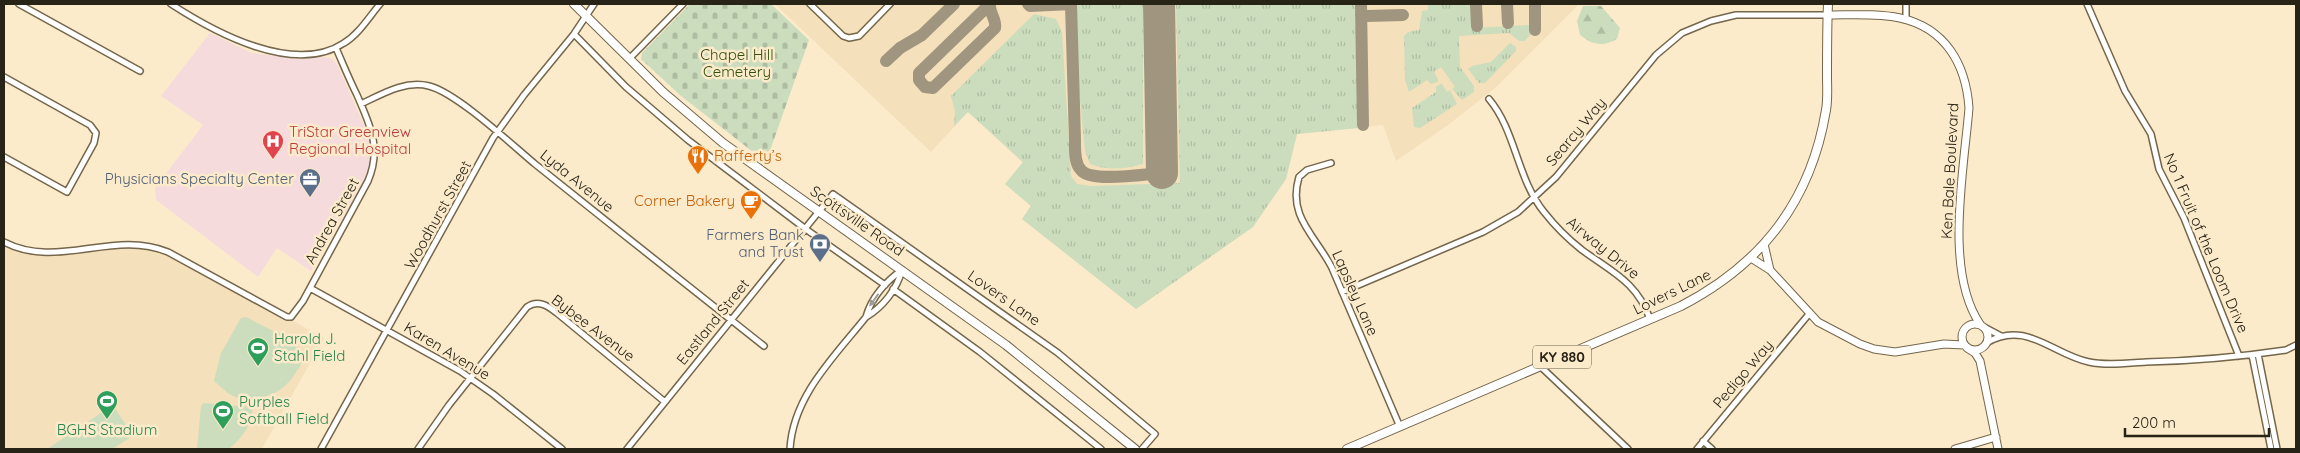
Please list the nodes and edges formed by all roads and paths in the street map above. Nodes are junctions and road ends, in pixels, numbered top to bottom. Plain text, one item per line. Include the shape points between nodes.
1 (19, 4) edge
2 (171, 4) edge
3 (380, 4) edge
4 (574, 4) edge
5 (594, 4) edge
6 (683, 4) edge
7 (810, 4) edge
8 (890, 4) edge
9 (1828, 4) edge
10 (1906, 4) edge
11 (2087, 4) edge
12 (585, 15) junction
13 (1827, 15) junction
14 (1906, 20) junction
15 (574, 34) junction
16 (336, 48) junction
17 (629, 59) junction
18 (140, 71) dead end
19 (4, 77) edge
20 (1489, 99) dead end
21 (361, 104) junction
22 (497, 132) junction
23 (4, 157) edge
24 (1331, 163) dead end
25 (1535, 198) junction
26 (818, 211) junction
27 (804, 228) junction
28 (4, 242) edge
29 (1764, 244) junction
30 (1751, 258) junction
31 (902, 270) junction
32 (1770, 270) junction
33 (886, 285) junction
34 (310, 288) junction
35 (893, 289) junction
36 (1342, 292) junction
37 (1971, 310) junction
38 (1809, 314) junction
39 (866, 317) junction
40 (1650, 319) junction
41 (731, 320) junction
42 (1982, 326) junction
43 (388, 330) junction
44 (1963, 330) junction
45 (2001, 336) junction
46 (1934, 345) junction
47 (1985, 345) junction
48 (2296, 345) edge
49 (764, 346) dead end
50 (1965, 346) junction
51 (2255, 355) junction
52 (2239, 356) junction
53 (1980, 361) junction
54 (1540, 366) junction
55 (471, 378) junction
56 (665, 402) junction
57 (1400, 426) junction
58 (1996, 437) junction
59 (1703, 441) junction
60 (321, 449) edge
61 (418, 449) edge
62 (562, 449) edge
63 (627, 449) edge
64 (790, 449) edge
65 (1101, 449) edge
66 (1135, 449) edge
67 (1142, 449) edge
68 (1347, 449) edge
69 (1628, 449) edge
70 (1696, 449) edge
71 (1712, 449) edge
72 (1955, 449) edge
73 (1998, 449) edge
74 (2271, 449) edge
75 (2277, 449) edge

1 - 18 street
2 - 16 street via 253,47 313,54
3 - 16 street via 354,35
4 - 12 main road, Scottsville Road
5 - 12 street, Woodhurst Street
6 - 17 street
7 - 8 street via 849,38 859,36
9 - 13 main road, Lovers Lane / KY 880
10 - 14 street
11 - 52 street, No 1 Fruit of the Loom Drive via 2125,91 2151,134 2159,168 2184,218
12 - 15 street, Woodhurst Street
12 - 17 main road, Scottsville Road
13 - 14 main road, Ken Bale Boulevard via 1888,16
13 - 25 street, Searcy Way via 1736,15 1711,21 1675,38 1656,55
13 - 29 main road, Lovers Lane / KY 880 via 1826,108 1815,159 1791,208
14 - 37 main road, Ken Bale Boulevard via 1943,40 1963,70 1968,89 1959,241
15 - 22 street, Woodhurst Street
15 - 27 street via 654,112
16 - 21 street, Andrea Street
17 - 26 main road, Scottsville Road via 694,120
19 - 23 street via 88,124 96,133 94,143 67,192
20 - 25 street, Airway Drive via 1503,121
21 - 22 street, Lyda Avenue via 399,87 426,85 449,95
21 - 34 street, Andrea Street via 374,136 373,168
22 - 41 street, Lyda Avenue
22 - 43 street, Woodhurst Street
24 - 36 street, Lapsley Lane via 1301,174 1297,200 1303,224 1326,255
25 - 36 street, Searcy Way via 1511,217 1483,232
25 - 40 street, Airway Drive via 1565,235 1633,287
26 - 27 street, Eastland Street
26 - 31 main road, Scottsville Road
26 - 67 street, Lovers Lane via 833,194 1058,353 1155,434
27 - 33 street
27 - 41 street, Eastland Street
28 - 34 street, Andrea Street via 40,253 122,244 152,246 290,318
29 - 30 main road, Lovers Lane / KY 880
29 - 32 main road
30 - 32 main road
30 - 40 main road, Lovers Lane / KY 880 via 1711,291
31 - 33 street
31 - 35 street
31 - 66 main road, Scottsville Road via 1028,361
32 - 38 main road
33 -> 39 street via 869,305
34 - 43 street, Karen Avenue
35 - 39 street
35 - 65 street via 987,357
36 - 57 street, Lapsley Lane
37 - 42 main road, Ken Bale Boulevard
37 - 44 main road
38 - 46 main road via 1835,333 1874,349 1901,352
38 - 59 street, Pedigo Way
39 - 64 street via 806,396 795,419
40 - 54 main road, Lovers Lane / KY 880
41 - 49 street, Lyda Avenue
41 - 56 street, Eastland Street
42 - 44 main road via 1972,323
42 - 45 street
42 - 47 main road, Ken Bale Boulevard via 1988,334
43 - 55 street, Karen Avenue
43 - 60 street, Woodhurst Street
44 - 46 main road via 1954,338
44 - 50 main road
45 - 47 street
45 - 52 street via 2028,336 2075,358 2097,363 2211,360
46 - 50 main road
47 - 50 main road via 1976,350
47 - 53 main road, Ken Bale Boulevard
48 - 51 street
50 - 53 main road
51 - 52 street
51 - 74 street
51 - 75 street
53 - 58 main road, Ken Bale Boulevard
54 - 57 main road, Lovers Lane / KY 880
54 - 69 street
55 - 56 street, Bybee Avenue via 527,307 541,303 580,330
55 - 61 street
55 - 62 street, Karen Avenue
56 - 63 street, Eastland Street
57 - 68 main road, Lovers Lane / KY 880
58 - 72 main road
58 - 73 main road, Ken Bale Boulevard
59 - 70 street, Pedigo Way
59 - 71 street

